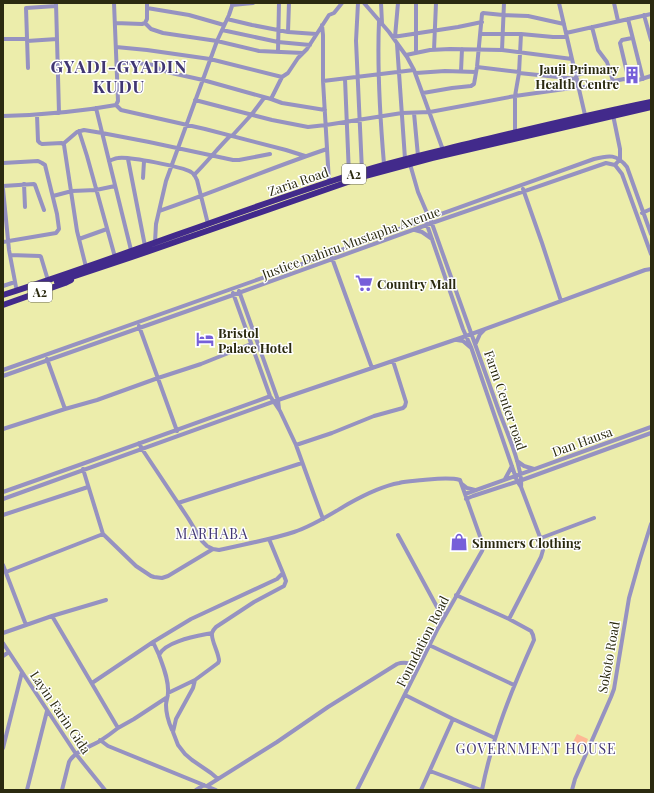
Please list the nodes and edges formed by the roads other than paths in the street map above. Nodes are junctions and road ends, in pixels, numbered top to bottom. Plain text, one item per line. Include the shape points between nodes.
1 (26, 3) edge
2 (114, 3) edge
3 (252, 3) edge
4 (279, 3) edge
5 (289, 3) edge
6 (342, 3) edge
7 (358, 3) edge
8 (364, 3) edge
9 (381, 3) edge
10 (398, 3) edge
11 (416, 3) edge
12 (436, 3) edge
13 (504, 3) edge
14 (559, 3) edge
15 (614, 3) edge
16 (232, 4) edge
17 (56, 5) edge
18 (147, 5) edge
19 (26, 8) junction
20 (651, 14) edge
21 (503, 15) junction
22 (644, 15) junction
23 (227, 19) junction
24 (628, 19) junction
25 (618, 21) junction
26 (380, 22) junction
27 (482, 22) junction
28 (115, 23) junction
29 (145, 23) junction
30 (564, 24) junction
31 (322, 25) junction
32 (223, 27) junction
33 (592, 27) junction
34 (278, 30) junction
35 (435, 30) junction
36 (288, 32) junction
37 (416, 33) junction
38 (502, 33) junction
39 (316, 34) junction
40 (481, 34) junction
41 (521, 34) junction
42 (566, 35) junction
43 (394, 37) junction
44 (632, 38) junction
45 (3, 39) edge
46 (57, 39) junction
47 (27, 40) junction
48 (651, 40) edge
49 (217, 41) junction
50 (278, 42) junction
51 (397, 44) junction
52 (310, 45) junction
53 (116, 47) junction
54 (462, 49) junction
55 (479, 49) junction
56 (434, 50) junction
57 (502, 50) junction
58 (278, 52) junction
59 (521, 52) junction
60 (303, 53) junction
61 (416, 53) junction
62 (406, 55) junction
63 (210, 59) junction
64 (572, 59) junction
65 (117, 63) junction
66 (28, 68) dead end
67 (609, 68) junction
68 (477, 69) junction
69 (415, 71) junction
70 (461, 71) junction
71 (399, 72) junction
72 (519, 72) junction
73 (379, 74) junction
74 (651, 76) edge
75 (282, 77) junction
76 (357, 77) junction
77 (576, 77) junction
78 (345, 79) junction
79 (643, 79) junction
80 (202, 80) junction
81 (323, 81) junction
82 (613, 81) junction
83 (629, 81) junction
84 (579, 88) junction
85 (423, 93) junction
86 (515, 96) junction
87 (264, 98) junction
88 (271, 99) junction
89 (195, 100) junction
90 (651, 102) edge
91 (116, 105) junction
92 (651, 107) edge
93 (96, 108) junction
94 (325, 110) junction
95 (430, 112) junction
96 (59, 113) junction
97 (402, 113) junction
98 (414, 113) junction
99 (252, 114) junction
100 (37, 115) junction
101 (585, 115) junction
102 (613, 115) junction
103 (3, 116) edge
104 (380, 117) junction
105 (360, 120) junction
106 (346, 122) junction
107 (186, 124) junction
108 (326, 125) junction
109 (79, 131) junction
110 (102, 132) junction
111 (514, 132) junction
112 (231, 136) junction
113 (63, 144) junction
114 (178, 147) junction
115 (327, 149) junction
116 (443, 150) junction
117 (270, 154) dead end
118 (212, 156) junction
119 (305, 156) junction
120 (418, 156) junction
121 (128, 159) junction
122 (405, 159) junction
123 (620, 159) junction
124 (109, 161) junction
125 (144, 161) junction
126 (3, 162) edge
127 (384, 164) junction
128 (410, 164) junction
129 (616, 165) junction
130 (171, 166) junction
131 (362, 171) junction
132 (194, 175) junction
133 (349, 175) junction
134 (143, 178) dead end
135 (329, 182) junction
136 (24, 184) junction
137 (522, 185) junction
138 (115, 186) junction
139 (3, 187) edge
140 (96, 190) junction
141 (72, 191) junction
142 (524, 191) junction
143 (53, 196) junction
144 (200, 196) junction
145 (4, 204) edge
146 (25, 207) dead end
147 (651, 209) edge
148 (44, 210) dead end
149 (159, 212) junction
150 (644, 212) junction
151 (427, 213) junction
152 (638, 215) junction
153 (430, 218) junction
154 (425, 220) junction
155 (432, 223) junction
156 (208, 224) junction
157 (427, 225) junction
158 (108, 229) junction
159 (415, 230) junction
160 (651, 234) edge
161 (79, 239) junction
162 (432, 239) junction
163 (3, 242) edge
164 (8, 242) junction
165 (154, 242) junction
166 (145, 246) junction
167 (131, 250) junction
168 (330, 254) junction
169 (651, 254) edge
170 (10, 255) junction
171 (115, 256) junction
172 (332, 259) junction
173 (86, 267) junction
174 (651, 269) edge
175 (74, 273) junction
176 (65, 276) junction
177 (47, 277) junction
178 (16, 285) junction
179 (3, 286) edge
180 (238, 286) junction
181 (231, 289) junction
182 (3, 291) edge
183 (240, 293) junction
184 (3, 295) edge
185 (233, 295) junction
186 (3, 299) edge
187 (561, 301) junction
188 (3, 304) edge
189 (138, 322) junction
190 (140, 328) junction
191 (486, 328) junction
192 (472, 333) junction
193 (466, 336) junction
194 (452, 339) junction
195 (476, 343) junction
196 (251, 344) junction
197 (471, 347) junction
198 (46, 355) junction
199 (393, 360) junction
200 (48, 361) junction
201 (372, 368) junction
202 (3, 370) edge
203 (3, 376) edge
204 (158, 378) junction
205 (268, 397) dead end
206 (276, 401) junction
207 (64, 409) junction
208 (651, 427) edge
209 (3, 429) edge
210 (176, 430) junction
211 (651, 433) edge
212 (178, 436) junction
213 (140, 443) junction
214 (296, 445) junction
215 (142, 448) junction
216 (516, 461) junction
217 (302, 463) junction
218 (82, 464) junction
219 (512, 465) junction
220 (535, 469) junction
221 (83, 470) junction
222 (520, 474) junction
223 (515, 476) junction
224 (505, 480) junction
225 (522, 480) junction
226 (517, 481) junction
227 (462, 484) junction
228 (88, 487) junction
229 (521, 487) junction
230 (475, 490) junction
231 (3, 492) edge
232 (464, 494) junction
233 (3, 499) edge
234 (466, 499) junction
235 (178, 503) junction
236 (3, 514) edge
237 (323, 518) junction
238 (594, 518) dead end
239 (651, 524) edge
240 (103, 534) junction
241 (398, 535) dead end
242 (541, 538) junction
243 (269, 539) junction
244 (213, 549) junction
245 (3, 565) edge
246 (6, 572) junction
247 (283, 573) junction
248 (456, 596) junction
249 (106, 600) dead end
250 (52, 616) junction
251 (445, 616) junction
252 (509, 619) junction
253 (26, 625) junction
254 (212, 633) junction
255 (3, 634) edge
256 (153, 642) junction
257 (3, 643) edge
258 (429, 645) junction
259 (9, 652) junction
260 (159, 655) junction
261 (3, 656) edge
262 (419, 666) junction
263 (22, 672) junction
264 (196, 680) junction
265 (92, 682) junction
266 (514, 685) junction
267 (167, 695) junction
268 (405, 695) junction
269 (47, 711) junction
270 (454, 719) junction
271 (118, 728) junction
272 (173, 732) junction
273 (495, 738) junction
274 (100, 740) junction
275 (3, 748) edge
276 (76, 754) junction
277 (430, 771) junction
278 (218, 779) junction
279 (205, 786) junction
280 (27, 790) edge
281 (62, 790) edge
282 (105, 790) edge
283 (196, 790) edge
284 (216, 790) edge
285 (357, 790) edge
286 (421, 790) edge
287 (482, 790) edge
288 (572, 790) edge

1 - 19 street
2 - 28 street
3 - 16 street
4 - 34 street
5 - 36 street
6 - 31 street
7 - 76 street
8 - 26 street
9 - 26 street
10 - 43 street
11 - 37 street
12 - 35 street
13 - 21 street
14 - 30 street
15 - 25 street
16 - 23 street
17 - 19 street
17 - 46 street
18 - 29 street
18 - 32 street via 189,15
19 - 47 street
20 - 22 street
21 - 27 street via 483,13
21 - 30 street via 524,15
21 - 38 street
22 - 24 street
22 - 48 street
23 - 32 street
23 - 34 street
24 - 25 street
24 - 44 street
25 - 33 street
26 - 43 street
26 - 73 street
27 - 35 street
27 - 40 street
28 - 29 street
28 - 53 street
29 - 49 street via 150,29 162,33
30 - 42 street
31 - 39 street
31 - 81 street
32 - 49 street
32 - 50 street
33 - 42 street
33 - 67 street via 598,50
34 - 36 street
34 - 50 street
35 - 37 street
35 - 56 street
36 - 39 street
37 - 43 street
37 - 61 street
38 - 40 street
38 - 41 street
38 - 57 street
39 - 52 street
40 - 55 street
41 - 42 street via 553,37
41 - 59 street
42 - 64 street
43 - 51 street
44 - 79 street
44 - 83 street via 620,43
45 - 47 street
46 - 47 street
46 - 96 street
47 - 66 street
49 - 58 street via 259,51
49 - 63 street
50 - 52 street
50 - 58 street
51 - 62 street
51 - 71 street
52 - 60 street
53 - 63 street
53 - 65 street
54 - 55 street
54 - 56 street
54 - 70 street
55 - 57 street
55 - 68 street
56 - 61 street
57 - 59 street
58 - 60 street
59 - 64 street
59 - 72 street
60 - 75 street
61 - 62 street
62 - 69 street
63 - 75 street
63 - 80 street
64 - 77 street
65 - 80 street via 155,65 167,72
65 - 91 street
67 - 77 street
67 - 82 street
68 - 70 street
68 - 72 street
68 - 85 street via 473,85
69 - 70 street
69 - 71 street
69 - 85 street
71 - 73 street
71 - 97 street
72 - 77 street
72 - 86 street
73 - 76 street
73 - 104 street
74 - 79 street
75 - 88 street
76 - 78 street
76 - 105 street
77 - 84 street
78 - 81 street
78 - 106 street
79 - 83 street
80 - 87 street
80 - 89 street
81 - 94 street
82 - 83 street
82 - 84 street
84 - 86 street
84 - 101 street
85 - 95 street
86 - 95 street
86 - 111 street
87 - 88 street
87 - 99 street
88 - 94 street via 294,106
89 - 99 street
89 - 107 street
90 - 101 highway, Zaria Road / A2
91 - 93 street
91 - 107 street via 121,110
92 - 102 highway, Zaria Road / A2
93 - 96 street
93 - 110 street
94 - 108 street
95 - 98 street
95 - 116 street
96 - 100 street
97 - 98 street
97 - 104 street
97 - 122 street
98 - 120 street
99 - 108 street via 303,126
99 - 112 street
100 - 103 street
100 - 113 street via 38,141 42,144
101 - 111 highway, Zaria Road / A2
102 - 123 street
102 - 128 highway, Zaria Road / A2
104 - 105 street
104 - 127 street
105 - 106 street
105 - 131 street
106 - 108 street
106 - 133 street
107 - 112 street
107 - 114 street
108 - 115 street
109 - 110 street
109 - 113 street
109 - 140 street
110 - 114 street
110 - 124 street
111 - 116 highway, Zaria Road / A2
112 - 118 street
112 - 119 street
113 - 141 street
114 - 118 street
114 - 130 street
115 - 119 street
115 - 135 street
116 - 120 highway, Zaria Road / A2
117 - 118 street via 239,160
118 - 132 street
119 - 144 street
120 - 122 highway, Zaria Road / A2
121 - 124 street via 118,158
121 - 125 street
121 - 166 street
122 - 127 highway, Zaria Road / A2
123 - 129 street
123 - 137 street via 612,156 594,158
123 - 150 street via 627,167
124 - 138 street
125 - 130 street
125 - 134 street
126 - 143 street via 42,163
127 - 131 highway, Zaria Road / A2
128 - 151 street, Farm Center road
128 - 175 highway, Zaria Road / A2 via 338,185 139,255
129 - 142 street, Justice Dahiru Mustapha Avenue via 606,163
129 - 152 street
130 - 132 street via 185,169
130 - 149 street
131 - 133 highway, Zaria Road / A2
132 - 144 street
133 - 135 highway, Zaria Road / A2
135 - 156 highway, Zaria Road / A2
136 - 139 street
136 - 146 street
136 - 148 street via 35,185
137 - 142 street
137 - 153 street
138 - 140 street
138 - 167 street
139 - 145 street
140 - 141 street
140 - 158 street
141 - 143 street
141 - 161 street
142 - 155 street, Justice Dahiru Mustapha Avenue
142 - 187 street
143 - 164 street via 58,232
144 - 149 street
144 - 156 street
145 - 164 street
147 - 150 street
149 - 165 street
150 - 152 street
150 - 160 street
151 - 153 street, Farm Center road
151 - 154 street
152 - 169 street
153 - 154 street
153 - 155 street, Farm Center road
154 - 157 street
154 - 168 street
155 - 157 street, Justice Dahiru Mustapha Avenue
155 - 192 street, Farm Center road
156 - 165 highway, Zaria Road / A2
157 - 159 street, Justice Dahiru Mustapha Avenue
157 - 162 street
158 - 161 street
158 - 171 street
159 - 162 street
159 - 172 street, Justice Dahiru Mustapha Avenue
161 - 173 street
162 - 193 street
163 - 164 street
164 - 170 street
165 - 166 highway, Zaria Road / A2
166 - 167 highway, Zaria Road / A2
167 - 171 highway, Zaria Road / A2
168 - 172 street
168 - 180 street
170 - 177 street via 40,256
170 - 178 street
171 - 173 highway, Zaria Road / A2
172 - 183 street, Justice Dahiru Mustapha Avenue
172 - 201 street
173 - 175 highway, Zaria Road / A2
174 - 187 street
175 - 176 highway, Zaria Road / A2
175 - 177 highway, Zaria Road / A2 via 63,272
175 - 188 highway, Zaria Road / A2 via 65,283
176 - 184 highway, A2
176 - 186 highway, A2
177 - 178 highway, Zaria Road / A2
178 - 179 street
178 - 182 highway, Zaria Road / A2
180 - 181 street
180 - 183 street
181 - 185 street
181 - 189 street
183 - 185 street, Justice Dahiru Mustapha Avenue
183 - 206 street
185 - 190 street, Justice Dahiru Mustapha Avenue
185 - 196 street
187 - 191 street
189 - 190 street
189 - 198 street
190 - 200 street, Justice Dahiru Mustapha Avenue
190 - 204 street
191 - 192 street
191 - 195 street
192 - 193 street
192 - 195 street, Farm Center road
193 - 194 street
193 - 197 street
194 - 197 street via 460,340
194 - 199 street
195 - 216 street, Farm Center road
196 - 204 street
196 - 206 street via 270,396
197 - 219 street
198 - 200 street
198 - 202 street
199 - 201 street
199 - 214 street via 406,402 403,408
200 - 203 street, Justice Dahiru Mustapha Avenue
200 - 207 street
201 - 206 street
204 - 207 street
204 - 210 street
205 - 210 street
206 - 212 street
206 - 214 street
207 - 209 street
208 - 220 street, Dan Hausa
210 - 212 street
210 - 213 street
211 - 225 street, Dan Hausa
212 - 215 street
213 - 215 street
213 - 218 street
214 - 217 street
215 - 221 street
215 - 235 street
216 - 220 street
216 - 222 street, Farm Center road
217 - 235 street
217 - 237 street
218 - 221 street
218 - 231 street
219 - 223 street
219 - 224 street
220 - 222 street, Dan Hausa
221 - 228 street
221 - 233 street
222 - 223 street, Dan Hausa
222 - 225 street, Farm Center road
223 - 224 street, Dan Hausa
223 - 226 street
224 - 230 street, Dan Hausa
225 - 226 street, Dan Hausa
225 - 229 street
226 - 229 street
226 - 234 street, Dan Hausa
227 - 230 street
227 - 232 street, Foundation Road
227 - 237 street via 456,479 400,482 371,493
228 - 236 street
228 - 240 street
229 - 242 street
230 - 232 street, Dan Hausa
232 - 234 street, Foundation Road
234 - 248 street, Foundation Road via 483,548
235 - 244 street via 202,541
237 - 243 street via 294,532
238 - 242 street
239 - 288 street, Sokoto Road via 629,598 612,697
240 - 244 street via 136,566 158,578 168,576
240 - 246 street
241 - 251 street via 437,607
242 - 252 street via 541,557
243 - 244 street via 219,550
243 - 247 street
245 - 246 street
246 - 253 street
247 - 254 street via 286,581 284,586 254,602 216,627
247 - 256 street via 273,581 190,619
248 - 251 street, Foundation Road
248 - 252 street
249 - 250 street
250 - 253 street
250 - 265 street
251 - 258 street, Foundation Road
252 - 266 street via 531,631 534,640
253 - 255 street
254 - 260 street via 169,644
254 - 264 street via 219,661
256 - 260 street
256 - 265 street
257 - 259 street, Layin Farin Gida
258 - 262 street, Foundation Road
258 - 266 street
259 - 261 street
259 - 263 street, Layin Farin Gida
260 - 267 street via 165,671
262 - 268 street, Foundation Road
262 - 278 street via 401,662
263 - 269 street, Layin Farin Gida
263 - 275 street
264 - 267 street
264 - 272 street via 176,719
265 - 271 street
266 - 273 street
267 - 271 street
267 - 272 street via 166,707
268 - 270 street
268 - 285 street, Foundation Road
269 - 276 street, Layin Farin Gida
269 - 280 street
270 - 273 street
270 - 277 street
271 - 274 street
272 - 278 street via 185,754
273 - 287 street
274 - 276 street
274 - 279 street via 108,746
276 - 281 street via 70,759
276 - 282 street, Layin Farin Gida
277 - 286 street
277 - 287 street
278 - 279 street
279 - 283 street
279 - 284 street

